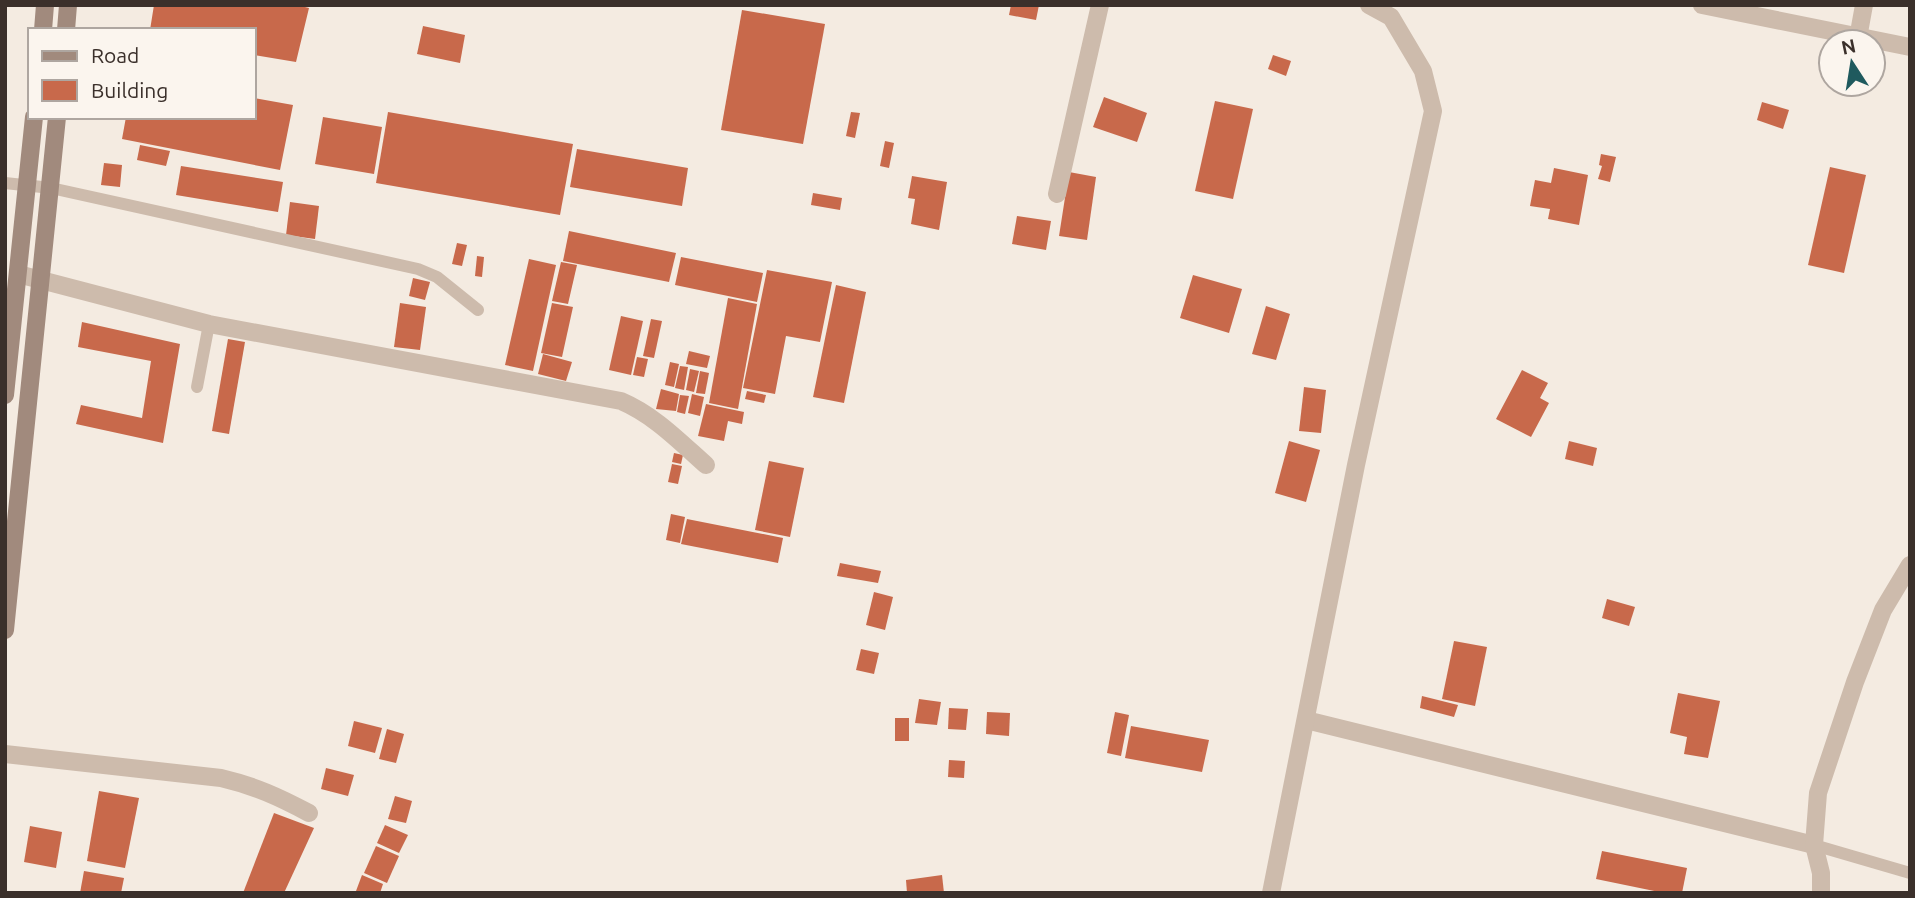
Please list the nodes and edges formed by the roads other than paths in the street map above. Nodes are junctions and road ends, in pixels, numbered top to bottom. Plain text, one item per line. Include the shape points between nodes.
1 (45, 5) edge
2 (68, 5) edge
3 (1100, 5) edge
4 (1369, 5) edge
5 (1702, 5) edge
6 (1864, 5) edge
7 (43, 28) edge
8 (66, 28) edge
9 (1859, 28) edge
10 (1817, 29) edge
11 (1887, 43) edge
12 (1910, 47) edge
13 (34, 119) edge
14 (57, 119) edge
15 (5, 183) edge
16 (27, 184) junction
17 (51, 188) junction
18 (1057, 194) dead end
19 (18, 274) junction
20 (41, 280) junction
21 (478, 310) dead end
22 (209, 324) junction
23 (197, 387) dead end
24 (5, 395) edge
25 (706, 466) dead end
26 (1910, 565) edge
27 (5, 630) edge
28 (1306, 720) junction
29 (5, 754) edge
30 (309, 813) dead end
31 (1814, 845) junction
32 (1910, 873) edge
33 (1271, 893) edge
34 (1821, 893) edge

1 - 7 main road
2 - 8 main road
3 - 18 street
4 - 28 street via 1391,17 1417,60 1433,111
5 - 10 street
6 - 9 street
11 - 12 street
13 - 16 main road
14 - 17 main road
15 - 16 lane
16 - 17 lane
16 - 19 main road
17 - 20 main road
17 - 21 lane via 418,269 437,277
19 - 20 street
19 - 24 main road
20 - 22 street
20 - 27 main road
22 - 23 lane
22 - 25 street via 621,401 656,420
26 - 31 street via 1883,611 1832,749 1818,793
28 - 31 street
28 - 33 street
29 - 30 street via 221,778 273,794
31 - 32 lane
31 - 34 street

